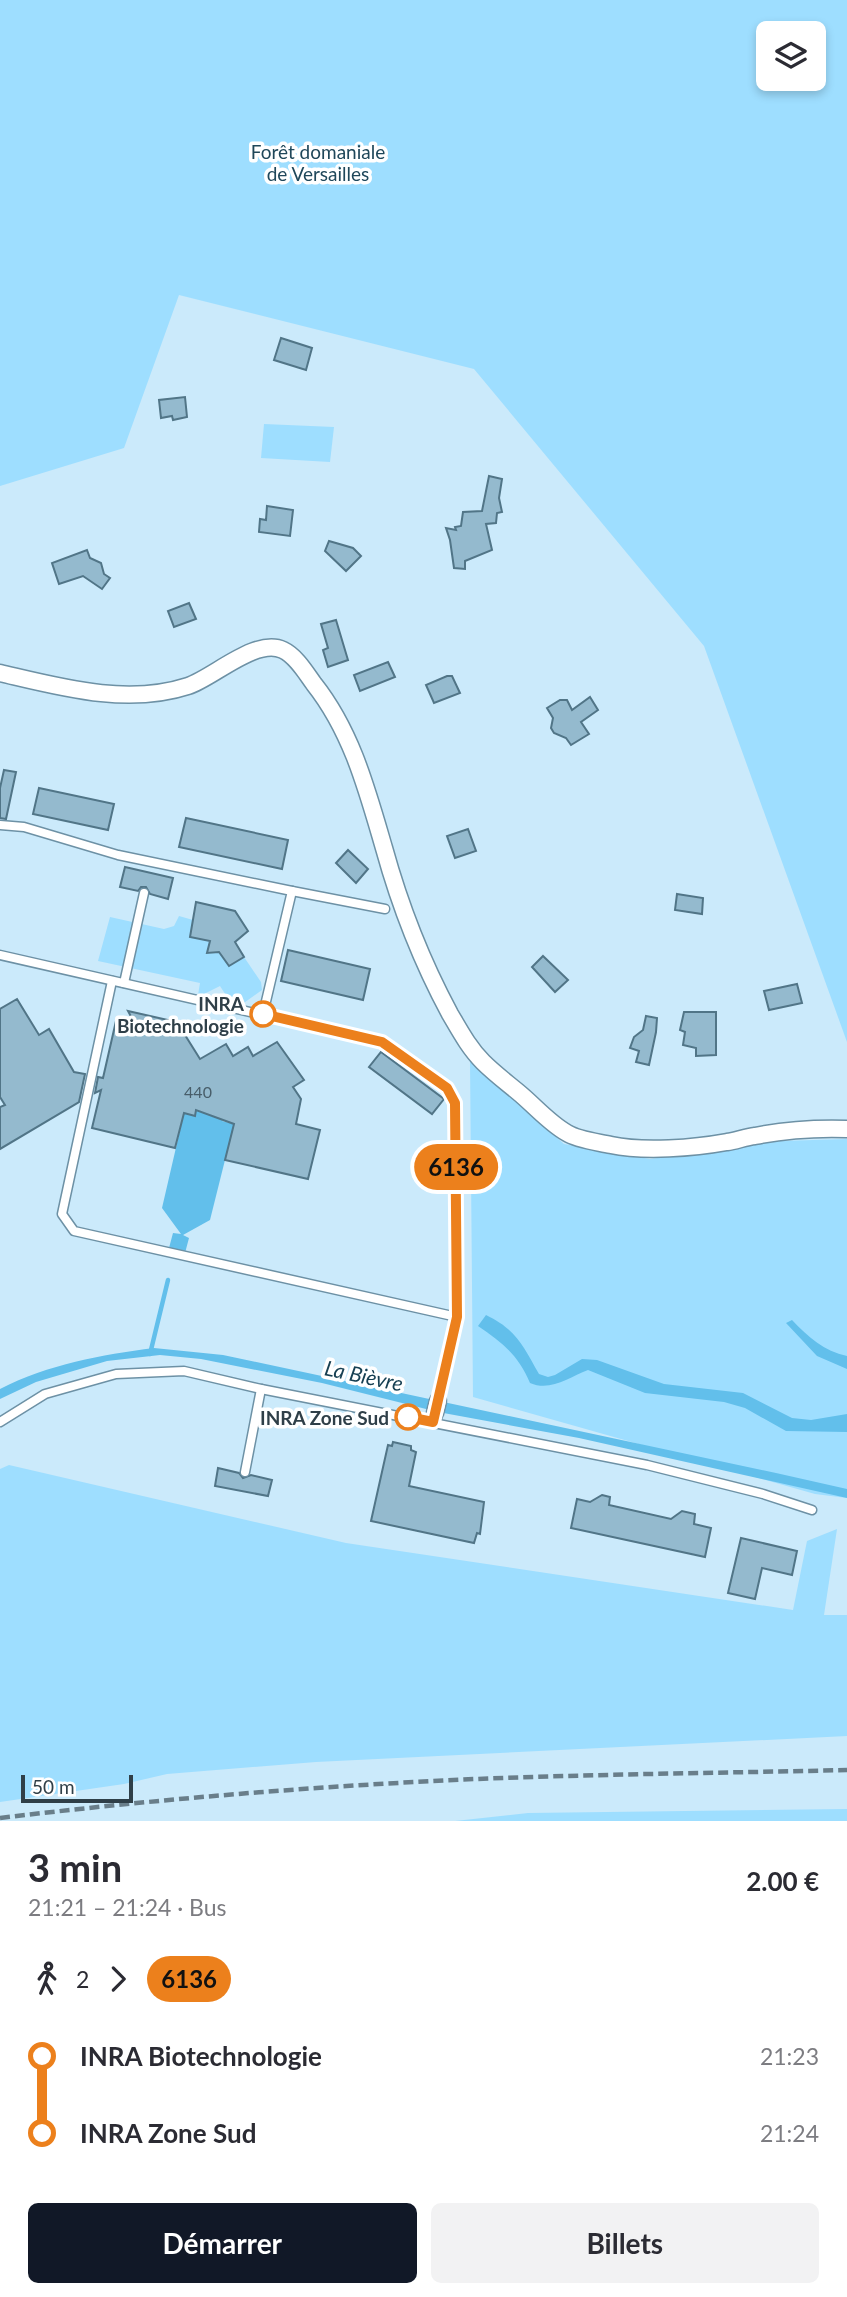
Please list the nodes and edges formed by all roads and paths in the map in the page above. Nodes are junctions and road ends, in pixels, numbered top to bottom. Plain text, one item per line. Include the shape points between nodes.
1 (0, 673) edge
2 (0, 825) edge
3 (292, 891) junction
4 (144, 893) dead end
5 (386, 909) dead end
6 (0, 955) edge
7 (112, 981) junction
8 (124, 984) junction
9 (263, 1014) junction
10 (847, 1129) edge
11 (457, 1317) junction
12 (261, 1389) junction
13 (435, 1412) junction
14 (0, 1422) edge
15 (245, 1472) dead end
16 (812, 1510) dead end

1 - 10 street via 111,695 173,691 196,684 256,651 284,650 326,699 349,742 434,985 464,1038 510,1086 568,1134 643,1149 725,1143 813,1128
2 - 3 lane
3 - 5 lane
3 - 9 lane
4 - 8 lane
6 - 7 lane
7 - 8 lane
7 - 11 lane via 62,1214 74,1231
8 - 9 lane
9 - 11 lane via 382,1042 447,1088 455,1103
11 - 13 lane
12 - 13 lane
12 - 14 lane via 184,1371 116,1374 45,1394
12 - 15 lane
13 - 16 lane

